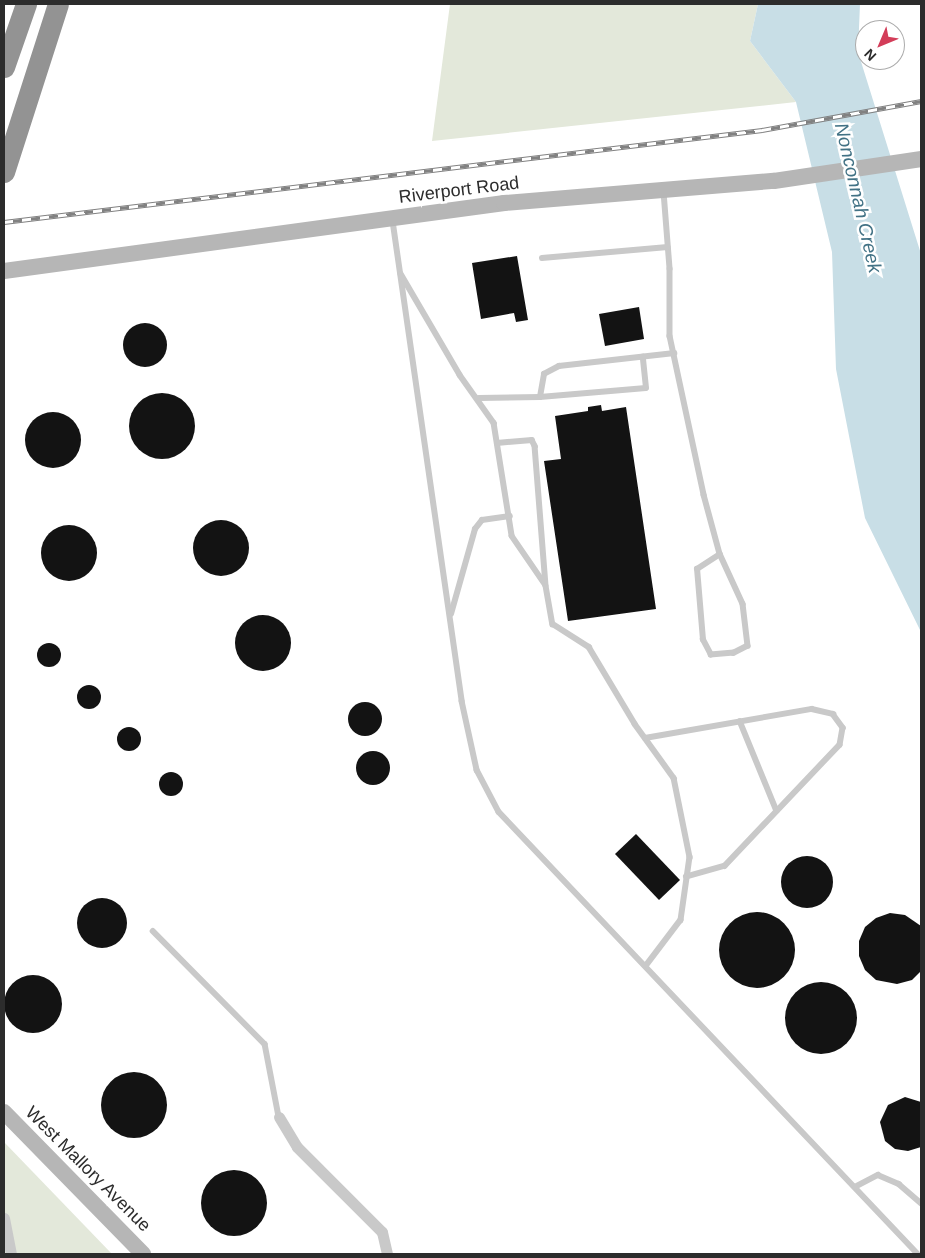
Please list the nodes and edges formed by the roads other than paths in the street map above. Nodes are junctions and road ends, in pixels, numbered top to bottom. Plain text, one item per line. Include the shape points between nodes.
1 (26, 4) edge
2 (58, 4) edge
3 (4, 67) edge
4 (920, 159) edge
5 (4, 172) edge
6 (664, 190) junction
7 (392, 219) junction
8 (668, 247) junction
9 (542, 258) dead end
10 (4, 271) edge
11 (400, 272) junction
12 (674, 353) junction
13 (643, 356) junction
14 (540, 397) junction
15 (479, 398) junction
16 (497, 443) junction
17 (510, 516) junction
18 (720, 554) junction
19 (546, 586) junction
20 (450, 616) junction
21 (740, 721) junction
22 (645, 738) junction
23 (777, 811) junction
24 (687, 877) junction
25 (153, 931) dead end
26 (646, 965) junction
27 (279, 1117) joint
28 (6, 1121) edge
29 (855, 1187) junction
30 (921, 1203) edge
31 (4, 1218) edge
32 (11, 1254) edge
33 (144, 1254) edge
34 (387, 1254) edge
35 (918, 1254) edge

1 - 3 highway
2 - 5 highway
4 - 6 main road, Riverport Road via 774,181
6 - 7 main road, Riverport Road via 504,203
6 - 8 lane
7 - 10 main road, Riverport Road
7 - 11 lane
8 - 9 lane
8 - 12 lane via 670,336
11 - 15 lane via 460,375
11 - 20 lane
12 - 13 lane
12 - 18 lane
13 - 14 lane via 559,366 544,374
13 - 14 lane via 646,388
14 - 15 lane
15 - 16 lane via 494,423
16 - 17 lane
16 - 19 lane via 532,440 535,446
17 - 19 lane via 512,536
17 - 20 lane via 482,520 475,529
18 - 18 lane via 743,604 748,646 734,653 710,655 703,640 697,569
19 - 22 lane via 553,624 588,647
20 - 26 lane via 477,770 499,812
21 - 22 lane
21 - 23 lane
21 - 23 lane via 812,709 833,714 843,728 840,744
22 - 24 lane via 674,778 690,857
23 - 24 lane via 725,866
24 - 26 lane via 681,920
25 - 27 lane via 265,1044
26 - 29 lane
27 - 34 street via 297,1147 382,1232
28 - 33 main road, West Mallory Avenue
29 - 30 lane via 878,1176 899,1184
29 - 35 lane
31 - 32 street

